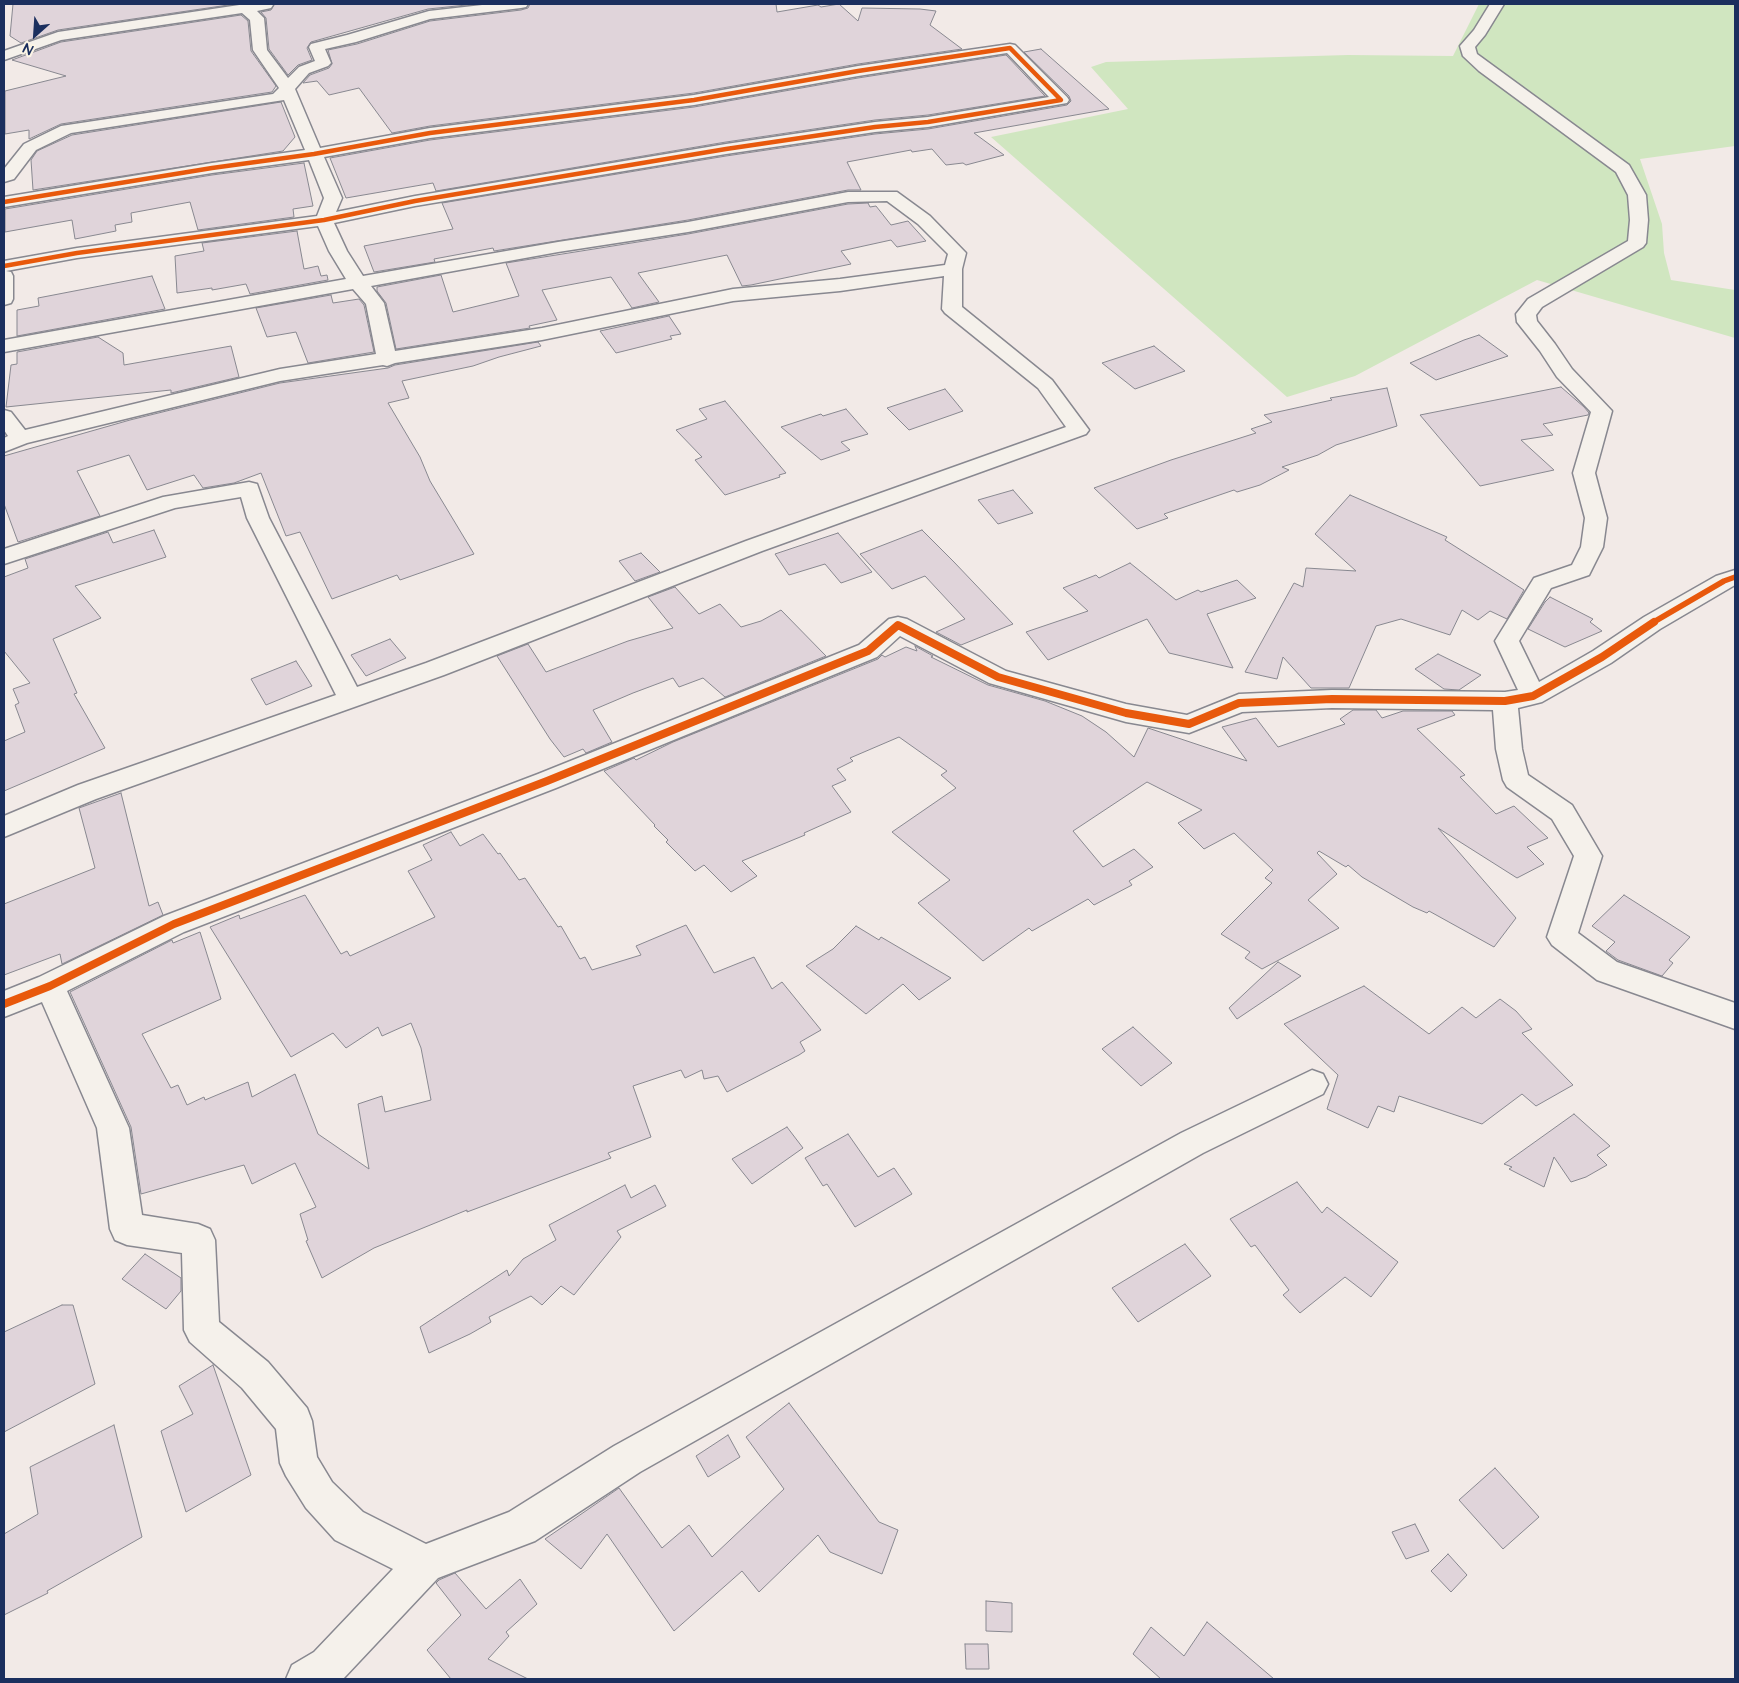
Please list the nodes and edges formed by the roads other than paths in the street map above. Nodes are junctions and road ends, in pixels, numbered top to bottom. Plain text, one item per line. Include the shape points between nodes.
1 (273, 4) edge
2 (521, 4) edge
3 (1497, 4) edge
4 (254, 6) junction
5 (58, 36) junction
6 (4, 40) edge
7 (4, 56) edge
8 (287, 88) junction
9 (12, 147) dead end
10 (30, 147) junction
11 (314, 154) junction
12 (4, 177) edge
13 (4, 202) edge
14 (324, 220) junction
15 (4, 266) edge
16 (953, 269) junction
17 (4, 276) edge
18 (358, 283) junction
19 (4, 299) edge
20 (4, 342) edge
21 (387, 360) junction
22 (4, 416) edge
23 (12, 442) edge
24 (4, 557) edge
25 (1735, 577) edge
26 (1534, 696) junction
27 (350, 699) junction
28 (1505, 701) junction
29 (4, 827) edge
30 (50, 986) junction
31 (4, 1004) edge
32 (1735, 1016) edge
33 (1312, 1084) dead end
34 (425, 1564) junction
35 (306, 1679) edge

1 - 4 street
2 - 8 street via 429,15 316,47 323,63 304,70
3 - 26 street via 1467,46 1470,56 1623,169 1637,195 1637,243 1535,303 1526,314 1527,322 1564,373 1602,411 1584,473 1596,518 1592,547 1580,570 1542,583 1507,641
4 - 5 street
4 - 8 street via 248,10 257,18 260,50
5 - 6 street
5 - 7 street
8 - 10 street via 278,98 67,129
8 - 11 street
9 - 10 street
10 - 12 street
11 - 13 street
11 - 14 street via 333,198
11 - 14 street via 430,133 694,100 1010,48 1060,100 928,122 726,149
14 - 15 street
14 - 18 street
16 - 18 street via 957,253 924,220 891,196 848,196 688,227
16 - 21 street via 840,285 733,295 542,334
16 - 27 street via 952,309 1045,384 1078,430 763,543
17 - 19 street
18 - 20 street
18 - 21 street via 375,303
21 - 23 street via 280,375
22 - 23 street
24 - 27 street via 171,502 248,489 258,518
25 - 26 street via 1660,618
26 - 28 street
27 - 29 street via 87,792
28 - 30 street via 1332,699 1239,703 1189,724 1126,713 998,677 898,625 868,651 538,784 174,924
28 - 32 street via 1509,749 1516,780 1562,812 1588,856 1562,937 1607,971
30 - 31 street
30 - 34 street via 113,1128 128,1229 198,1240 202,1330 255,1375 294,1421 299,1463 319,1495 350,1526
33 - 34 street via 1183,1147 627,1459 522,1527
34 - 35 street via 328,1666

